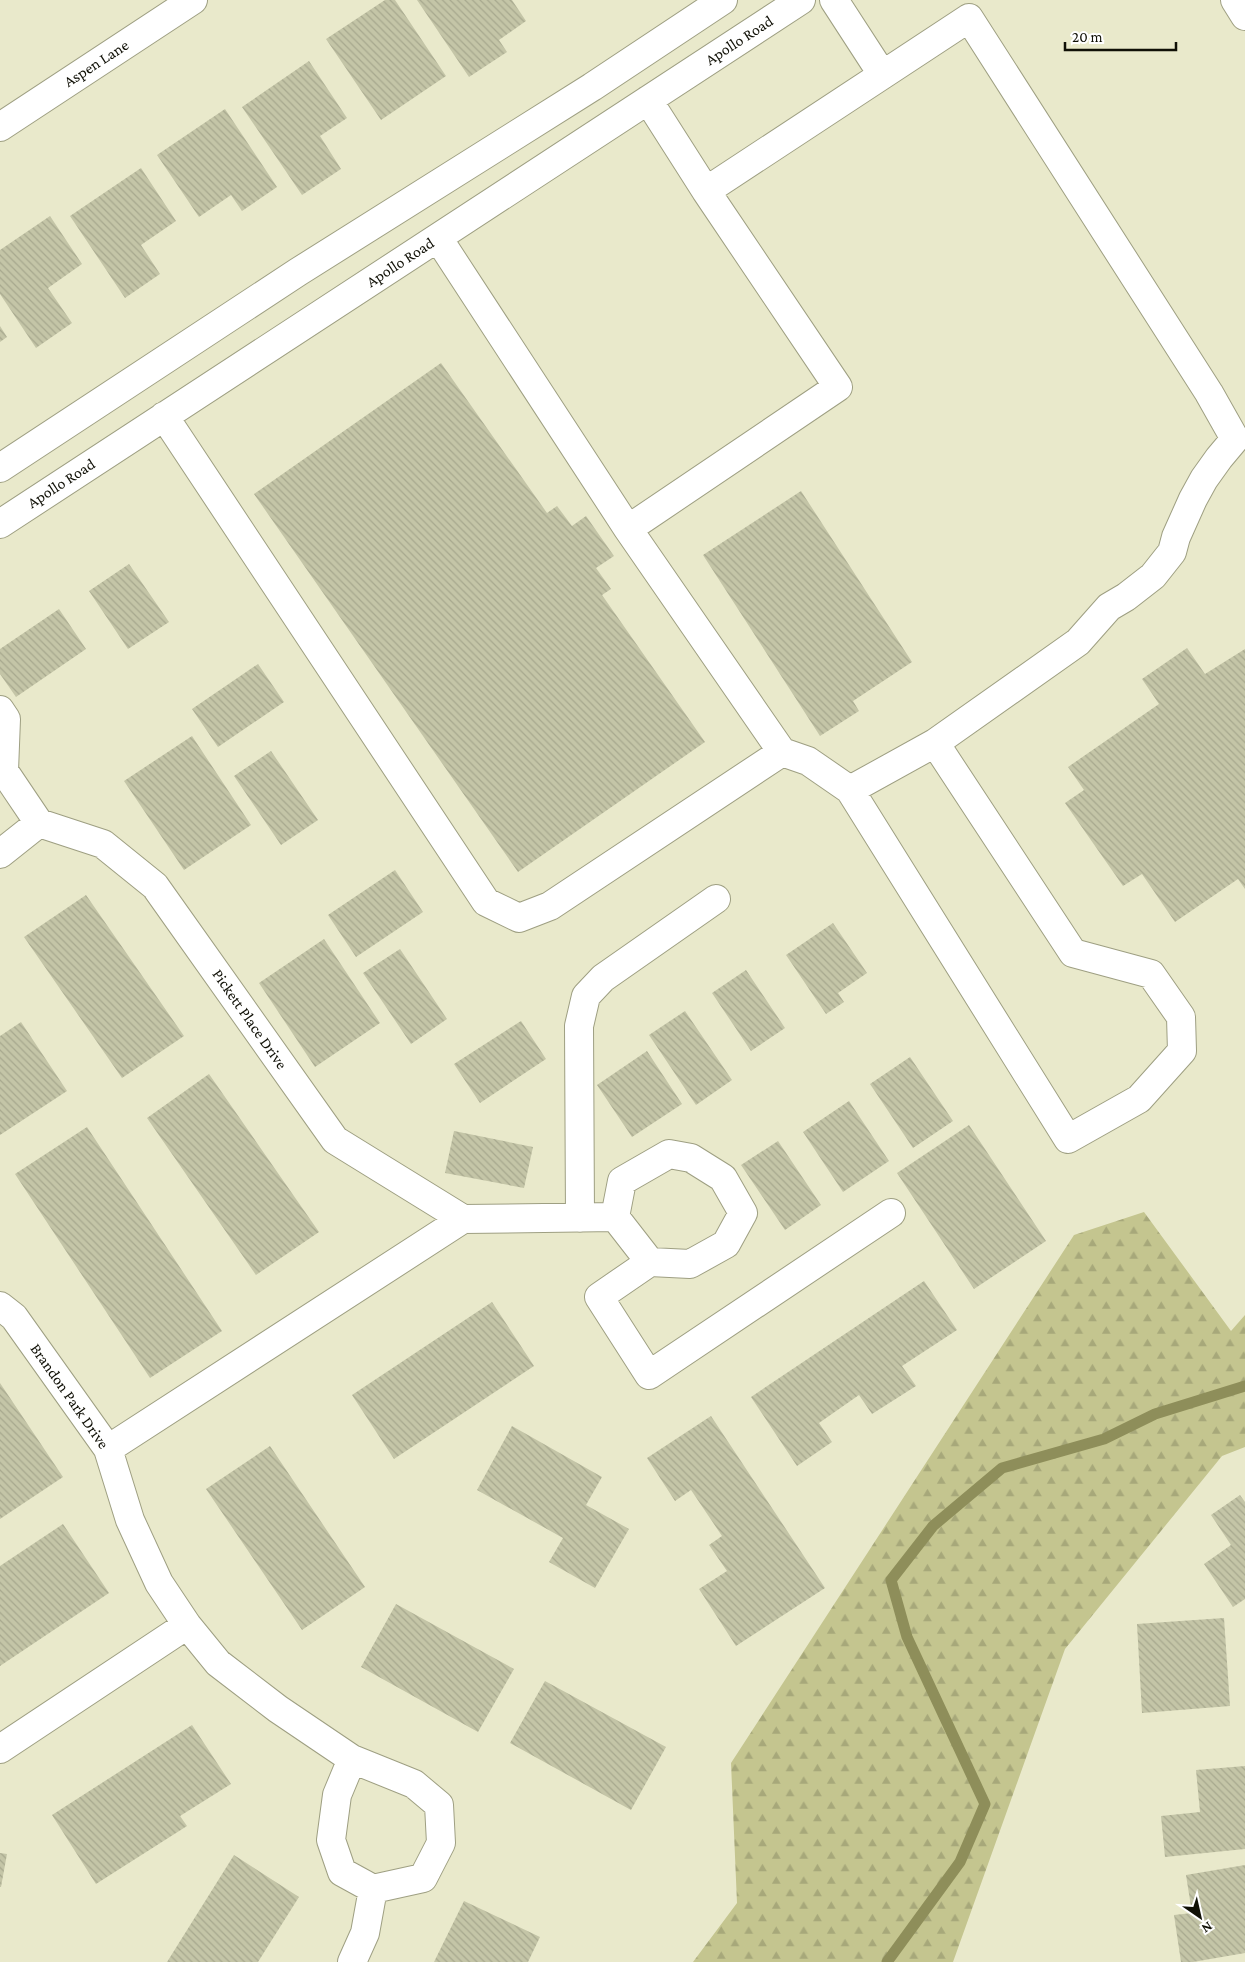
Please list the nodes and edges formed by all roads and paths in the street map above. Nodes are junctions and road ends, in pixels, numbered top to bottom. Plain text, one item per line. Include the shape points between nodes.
1 (193, 0) edge
2 (723, 0) edge
3 (801, 0) edge
4 (834, 0) edge
5 (1234, 0) edge
6 (1245, 16) edge
7 (882, 74) junction
8 (648, 100) junction
9 (0, 127) edge
10 (706, 191) junction
11 (438, 238) junction
12 (164, 416) junction
13 (1240, 438) edge
14 (0, 468) edge
15 (0, 524) edge
16 (628, 529) junction
17 (0, 710) edge
18 (935, 743) junction
19 (782, 752) junction
20 (2, 770) edge
21 (850, 790) junction
22 (39, 823) junction
23 (0, 854) edge
24 (716, 899) dead end
25 (891, 1213) dead end
26 (616, 1216) junction
27 (580, 1218) junction
28 (463, 1219) junction
29 (650, 1262) junction
30 (0, 1306) edge
31 (108, 1449) junction
32 (187, 1625) junction
33 (0, 1750) edge
34 (352, 1759) junction
35 (373, 1889) junction
36 (352, 1962) edge

1 - 9 street, Aspen Lane
2 - 14 street via 298,272
3 - 8 street, Apollo Road
4 - 7 street
5 - 6 street
7 - 10 street
7 - 13 street via 968,18
8 - 10 street
8 - 11 street, Apollo Road
10 - 16 street via 838,387
11 - 12 street, Apollo Road
11 - 16 street
12 - 15 street, Apollo Road
12 - 19 street via 486,902 520,918 550,906
13 - 18 street via 1219,458 1204,479 1172,552 1153,576 1108,607 1078,642
16 - 19 street
17 - 20 street via 6,719
18 - 21 street
18 - 21 street via 1073,953 1151,974 1180,1017 1182,1051 1138,1099 1068,1139
19 - 21 street via 808,761
20 - 22 street
22 - 23 street
22 - 28 street, Pickett Place Drive via 104,844 155,886 335,1140
24 - 27 street via 603,978 586,996 579,1026
25 - 29 street via 649,1375 599,1297
26 - 27 street
26 - 29 street
26 - 29 street via 622,1181 669,1154 691,1158 723,1178 743,1213 726,1244 690,1264
27 - 28 street
28 - 31 street
30 - 31 street, Brandon Park Drive via 14,1317
31 - 32 street, Brandon Park Drive via 130,1520 158,1583
32 - 33 street
32 - 34 street, Brandon Park Drive via 218,1663
34 - 35 street via 337,1795 331,1840 342,1872
34 - 35 street, Brandon Park Drive via 414,1784 439,1805 440,1842 423,1878
35 - 36 street via 366,1933

